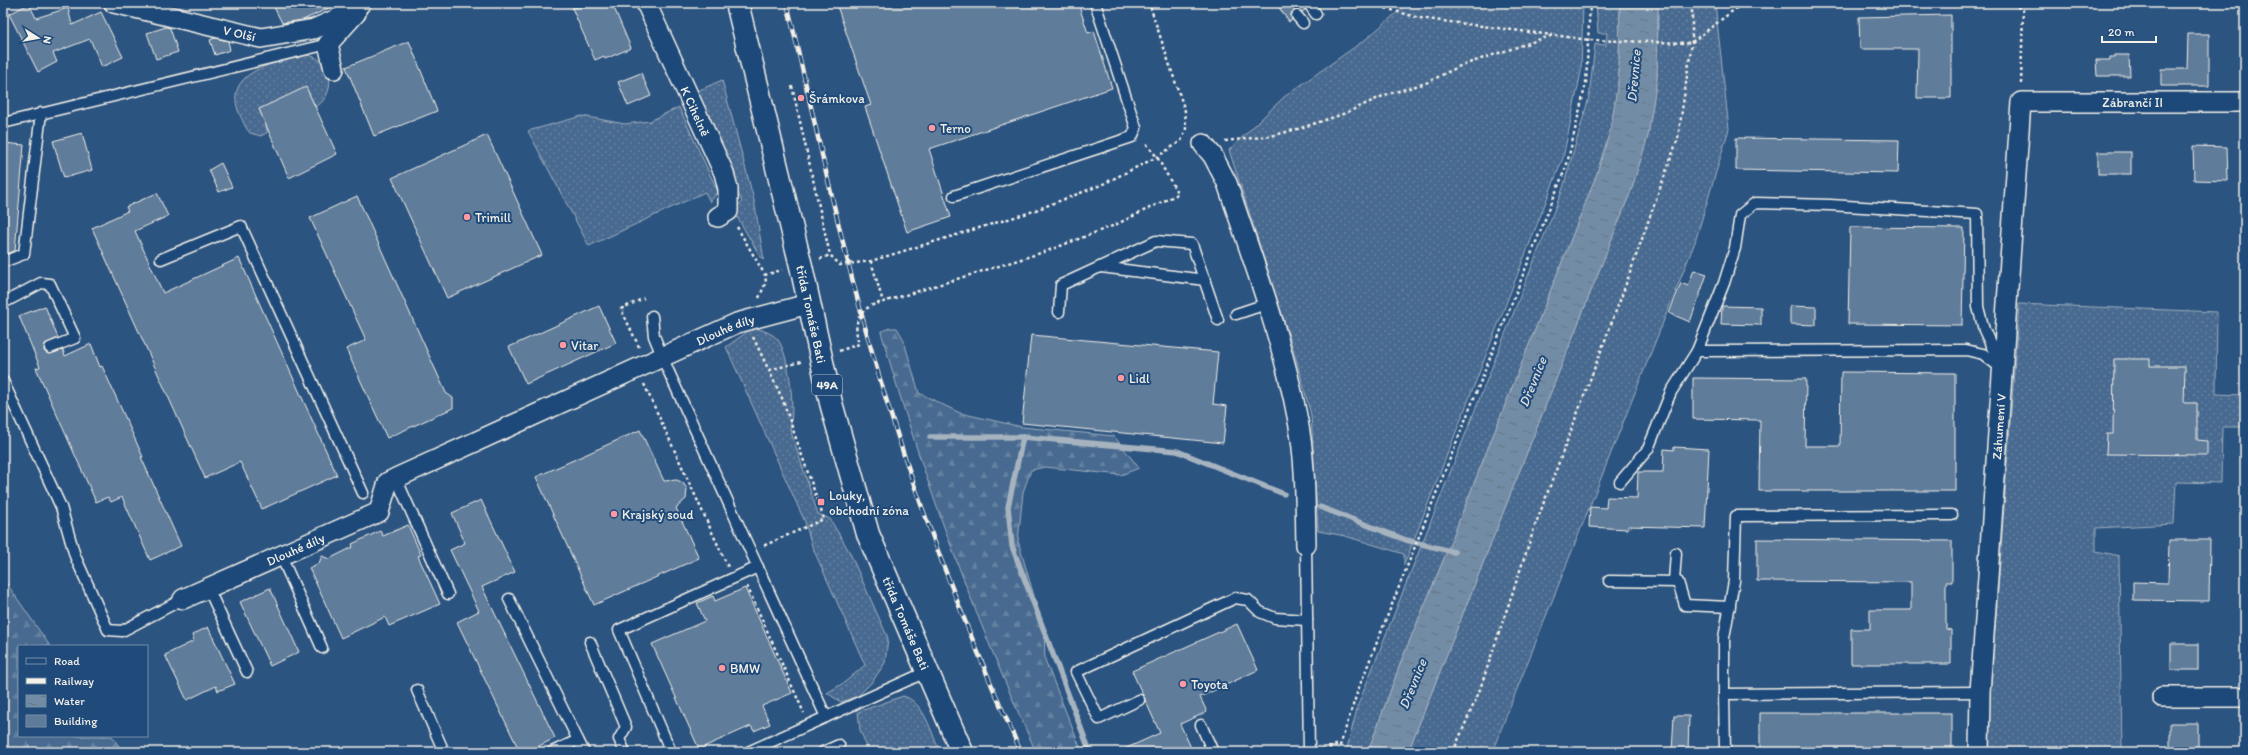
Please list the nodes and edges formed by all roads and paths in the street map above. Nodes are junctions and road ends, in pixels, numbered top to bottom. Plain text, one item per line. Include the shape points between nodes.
1 (114, 3) edge
2 (361, 3) edge
3 (365, 3) edge
4 (646, 3) edge
5 (737, 3) edge
6 (1095, 3) edge
7 (1149, 3) edge
8 (1368, 3) edge
9 (1590, 3) edge
10 (1692, 3) edge
11 (1743, 3) edge
12 (1781, 3) edge
13 (2012, 3) edge
14 (1553, 35) junction
15 (1589, 40) junction
16 (1692, 42) junction
17 (328, 44) junction
18 (334, 70) dead end
19 (792, 86) dead end
20 (2021, 102) junction
21 (2245, 102) edge
22 (41, 113) junction
23 (3, 123) edge
24 (1135, 133) junction
25 (1203, 144) joint
26 (1157, 157) junction
27 (954, 196) dead end
28 (723, 214) joint
29 (830, 255) junction
30 (161, 260) dead end
31 (872, 261) junction
32 (3, 262) edge
33 (801, 266) junction
34 (1100, 267) junction
35 (765, 274) junction
36 (1204, 280) junction
37 (644, 298) dead end
38 (3, 303) edge
39 (808, 304) junction
40 (1266, 304) junction
41 (1059, 312) dead end
42 (1236, 314) dead end
43 (652, 316) dead end
44 (748, 320) junction
45 (1218, 320) dead end
46 (50, 348) dead end
47 (1697, 351) junction
48 (654, 360) junction
49 (2002, 369) junction
50 (3, 381) edge
51 (392, 480) junction
52 (1620, 482) dead end
53 (363, 493) dead end
54 (1952, 515) dead end
55 (1306, 545) joint
56 (750, 552) junction
57 (1676, 553) dead end
58 (281, 556) junction
59 (758, 567) junction
60 (1609, 581) dead end
61 (1674, 581) junction
62 (208, 588) junction
63 (448, 594) dead end
64 (183, 599) joint
65 (509, 599) dead end
66 (1730, 607) junction
67 (1307, 620) junction
68 (590, 642) dead end
69 (322, 648) dead end
70 (247, 672) dead end
71 (926, 672) junction
72 (417, 690) dead end
73 (1980, 692) junction
74 (1724, 694) junction
75 (2162, 697) dead end
76 (2245, 697) edge
77 (1139, 700) dead end
78 (826, 717) junction
79 (1201, 725) dead end
80 (578, 740) junction
81 (1339, 744) junction
82 (839, 745) dead end
83 (444, 752) edge
84 (552, 752) edge
85 (584, 752) edge
86 (625, 752) edge
87 (671, 752) edge
88 (748, 752) edge
89 (823, 752) edge
90 (962, 752) edge
91 (1213, 752) edge
92 (1309, 752) edge
93 (1317, 752) edge
94 (1338, 752) edge
95 (1453, 752) edge
96 (1725, 752) edge
97 (1979, 752) edge

1 - 2 street, V Olší via 261,38 314,29 348,14
3 - 17 street
4 - 28 street, K Cihelně via 724,173 728,189
5 - 33 main road, třída Tomáše Bati / 49A
6 - 24 lane via 1125,92 1136,128
7 - 26 path via 1185,111 1186,130 1181,141
8 - 14 path via 1419,18
9 - 15 path
10 - 16 path
11 - 12 path
11 - 16 path
13 - 20 path via 2023,10
14 - 15 path
14 - 25 path via 1460,66 1426,83 1385,95 1346,113 1301,128 1271,136
15 - 16 path
15 - 81 path via 1586,83 1567,164 1358,690
16 - 95 path via 1678,138 1622,295 1534,526 1479,692
17 - 18 street
17 - 22 lane
19 - 29 path
20 - 21 street, Zábrančí II
20 - 49 street, Záhumení V
22 - 23 lane
22 - 32 lane via 24,254
24 - 26 path via 1142,137
24 - 27 lane via 1132,137
25 - 40 street via 1213,156 1227,183
26 - 31 path via 1101,185 1028,213
26 - 31 path via 1178,194 1115,225 1047,251 883,302
28 - 35 path
29 - 31 path via 840,265
29 - 33 path
30 - 53 lane via 241,226
33 - 35 path
33 - 39 main road, třída Tomáše Bati / 49A
34 - 36 lane
34 - 36 lane via 1156,241 1192,244
34 - 41 lane via 1061,285
35 - 44 path via 766,282 758,299 744,308
36 - 45 lane
37 - 48 path via 621,309
38 - 46 lane via 41,283 50,284 75,338
39 - 44 street, Dlouhé díly
39 - 71 main road, třída Tomáše Bati / 49A via 831,403 868,534
40 - 42 lane
40 - 55 street via 1284,361 1303,452
43 - 48 lane
44 - 48 street, Dlouhé díly
44 - 56 path via 751,333 782,398 824,519
47 - 49 lane via 1966,350 1983,354
47 - 49 lane via 1724,283 1740,215 1755,203 1830,205 1977,214 1978,307 1984,330
47 - 52 lane via 1671,392 1648,449
48 - 51 street, Dlouhé díly
48 - 56 lane
49 - 73 street, Záhumení V
50 - 64 lane via 61,507 75,556 108,630 122,631
51 - 58 street, Dlouhé díly via 379,512
51 - 63 lane
54 - 66 lane via 1736,516 1734,581
55 - 67 lane
56 - 59 lane
57 - 61 lane
58 - 62 street, Dlouhé díly
58 - 69 lane
59 - 78 lane
59 - 87 lane via 619,630
60 - 61 lane
61 - 66 lane via 1678,582 1685,605
62 - 64 street, Dlouhé díly
62 - 70 lane
65 - 80 lane
66 - 74 lane via 1724,638
67 - 77 lane via 1275,618 1260,612 1248,600 1235,598 1076,672 1099,719
67 - 92 lane
68 - 86 lane via 626,727 619,739
71 - 78 lane
71 - 90 main road, třída Tomáše Bati / 49A
72 - 83 lane
73 - 74 lane
73 - 97 street, Záhumení V
74 - 96 lane
75 - 76 street
78 - 88 lane
79 - 91 lane
80 - 84 lane
80 - 85 lane
81 - 93 path
81 - 94 path
82 - 89 lane

